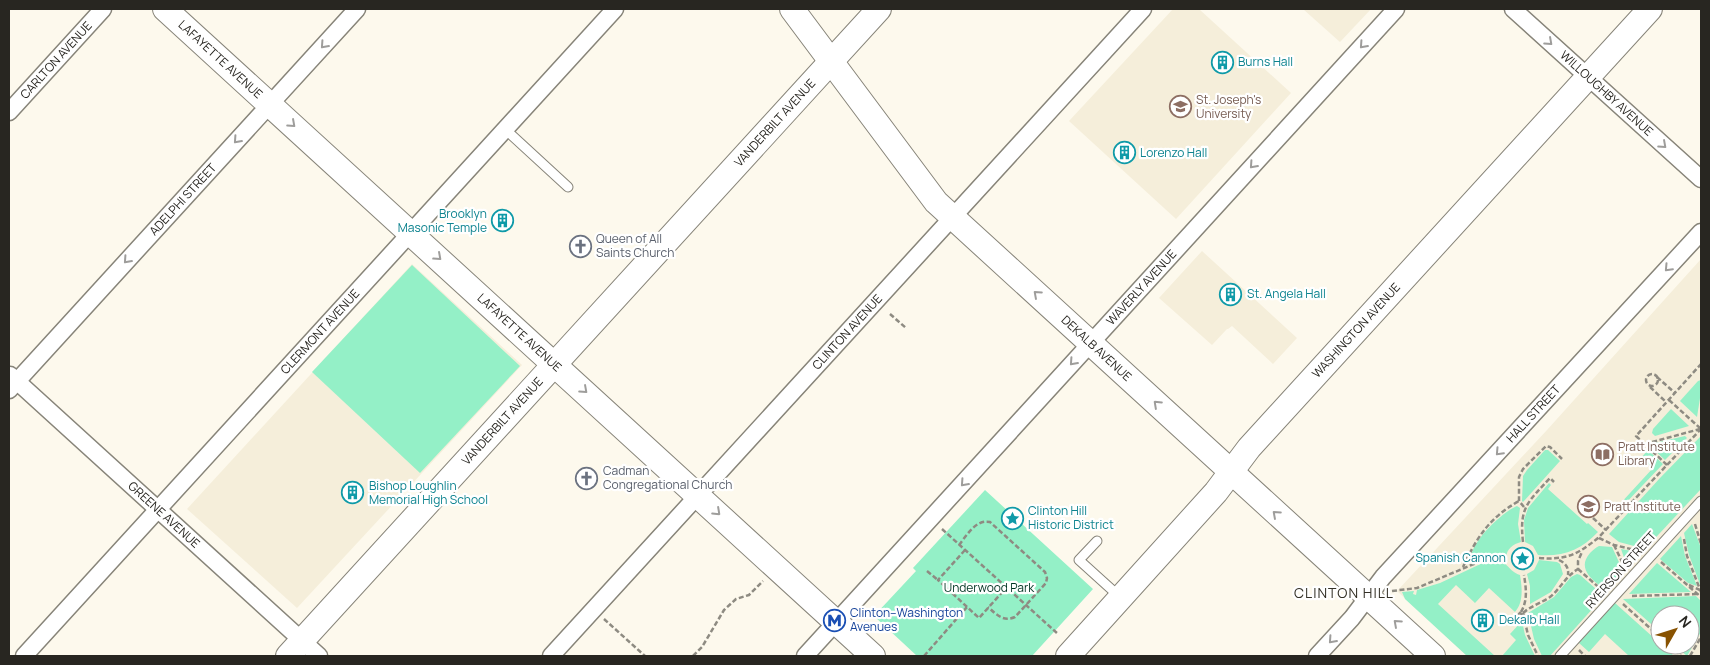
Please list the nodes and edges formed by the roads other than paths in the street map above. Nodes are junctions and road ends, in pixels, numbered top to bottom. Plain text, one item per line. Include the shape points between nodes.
1 (102, 9) edge
2 (165, 9) edge
3 (357, 9) edge
4 (616, 9) edge
5 (792, 9) edge
6 (878, 9) edge
7 (1142, 9) edge
8 (1396, 9) edge
9 (1513, 9) edge
10 (1650, 9) edge
11 (831, 61) junction
12 (1588, 77) junction
13 (269, 104) junction
14 (9, 112) edge
15 (505, 129) junction
16 (1701, 179) edge
17 (568, 187) dead end
18 (952, 217) junction
19 (1701, 232) edge
20 (411, 233) junction
21 (1090, 343) junction
22 (555, 364) junction
23 (12, 382) edge
24 (1231, 473) junction
25 (698, 494) junction
26 (1701, 501) edge
27 (158, 510) junction
28 (1097, 541) dead end
29 (1368, 597) junction
30 (1121, 598) junction
31 (836, 623) junction
32 (303, 651) edge
33 (24, 656) edge
34 (551, 656) edge
35 (805, 656) edge
36 (873, 656) edge
37 (1068, 656) edge
38 (1317, 656) edge
39 (1433, 656) edge
40 (1560, 656) edge

1 - 14 street, CARLTON AVENUE
2 - 13 main road, LAFAYETTE AVENUE
3 -> 13 street, ADELPHI STREET
4 - 15 street, CLERMONT AVENUE
5 - 11 main road, DEKALB AVENUE
6 - 11 main road, VANDERBILT AVENUE
7 - 18 street, CLINTON AVENUE
8 -> 21 street, WAVERLY AVENUE
9 -> 12 street, WILLOUGHBY AVENUE
10 - 12 main road, WASHINGTON AVENUE
11 - 18 main road, DEKALB AVENUE via 936,202
11 - 22 main road, VANDERBILT AVENUE
12 -> 16 street, WILLOUGHBY AVENUE
12 - 24 main road, WASHINGTON AVENUE via 1249,448
13 -> 20 main road, LAFAYETTE AVENUE
13 -> 23 street, ADELPHI STREET
15 - 17 lane
15 - 20 street, CLERMONT AVENUE
21 -> 18 main road, DEKALB AVENUE
18 - 25 street, CLINTON AVENUE
19 -> 29 street, HALL STREET
20 -> 22 main road, LAFAYETTE AVENUE
20 - 27 street, CLERMONT AVENUE
24 -> 21 main road, DEKALB AVENUE
21 -> 31 street, WAVERLY AVENUE
22 -> 25 main road, LAFAYETTE AVENUE
22 - 32 main road, VANDERBILT AVENUE
23 - 27 street, GREENE AVENUE
29 -> 24 main road, DEKALB AVENUE
24 - 30 main road, WASHINGTON AVENUE
25 -> 31 main road, LAFAYETTE AVENUE
25 - 34 street, CLINTON AVENUE
26 - 40 lane, RYERSON STREET
27 - 32 street, GREENE AVENUE
27 - 33 street, CLERMONT AVENUE
28 - 30 lane via 1079,560
29 -> 38 street, HALL STREET
39 -> 29 main road, DEKALB AVENUE
30 - 37 main road, WASHINGTON AVENUE
31 - 35 street, WAVERLY AVENUE
31 - 36 main road, LAFAYETTE AVENUE

